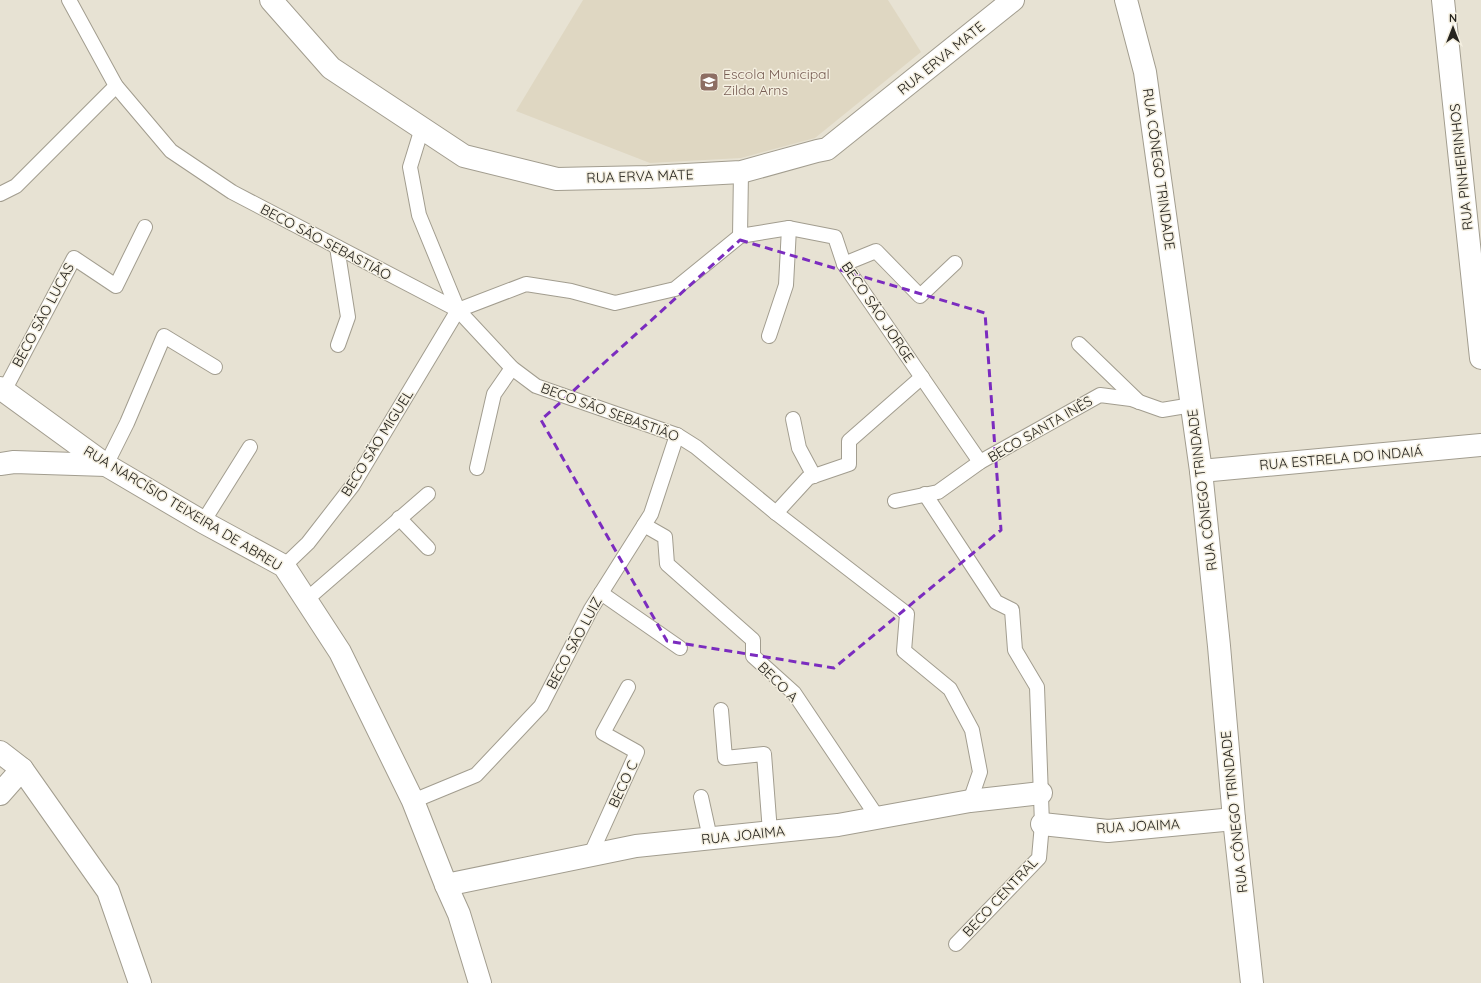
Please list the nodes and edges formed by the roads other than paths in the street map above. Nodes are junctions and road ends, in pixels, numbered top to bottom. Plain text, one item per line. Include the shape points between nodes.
1 (69, 0) edge
2 (271, 0) edge
3 (1013, 0) edge
4 (1126, 0) edge
5 (1443, 0) edge
6 (116, 86) junction
7 (422, 128) junction
8 (741, 172) junction
9 (0, 194) edge
10 (145, 227) dead end
11 (789, 228) junction
12 (740, 236) junction
13 (337, 247) junction
14 (955, 263) dead end
15 (844, 264) junction
16 (458, 310) junction
17 (769, 336) dead end
18 (1079, 344) dead end
19 (338, 345) dead end
20 (1481, 358) edge
21 (215, 368) dead end
22 (512, 368) junction
23 (922, 377) junction
24 (2, 389) edge
25 (1139, 402) junction
26 (1192, 405) junction
27 (793, 419) dead end
28 (677, 435) junction
29 (1481, 445) edge
30 (250, 447) dead end
31 (980, 462) junction
32 (0, 464) edge
33 (106, 465) junction
34 (477, 468) dead end
35 (1201, 471) junction
36 (814, 476) junction
37 (428, 494) dead end
38 (925, 494) junction
39 (895, 501) dead end
40 (776, 513) junction
41 (399, 518) junction
42 (203, 522) junction
43 (644, 525) junction
44 (428, 548) dead end
45 (284, 566) junction
46 (601, 593) junction
47 (306, 600) junction
48 (680, 648) dead end
49 (628, 687) dead end
50 (721, 710) dead end
51 (0, 752) edge
52 (22, 769) junction
53 (0, 794) edge
54 (1041, 794) junction
55 (701, 797) dead end
56 (413, 801) junction
57 (970, 801) junction
58 (878, 818) junction
59 (1234, 819) junction
60 (1042, 824) junction
61 (770, 832) junction
62 (710, 838) junction
63 (590, 856) junction
64 (446, 885) junction
65 (956, 944) dead end
66 (140, 983) edge
67 (480, 983) edge
68 (1252, 983) edge

1 - 6 lane, BECO SÃO SEBASTIÃO
2 - 7 street, RUA ERVA MATE via 331,68
3 - 8 street, RUA ERVA MATE via 827,149
4 - 26 street, RUA CÔNEGO TRINDADE via 1145,72
5 - 20 street, RUA PINHEIRINHOS
6 - 9 lane via 16,186
6 - 13 lane, BECO SÃO SEBASTIÃO via 171,151 232,192
7 - 8 street, RUA ERVA MATE via 464,156 557,180
7 - 16 lane via 410,167 419,215
8 - 12 lane
10 - 24 lane, BECO SÃO LUCAS via 116,286 74,258
11 - 12 lane, BECO SÃO JORGE
11 - 15 lane, BECO SÃO JORGE via 834,237
11 - 17 lane via 786,286
12 - 16 lane, BECO SÃO JORGE via 675,289 615,303 571,291 526,284
13 - 16 lane, BECO SÃO SEBASTIÃO
13 - 19 lane via 348,317
14 - 15 lane via 920,296 876,251
15 - 23 lane, BECO SÃO JORGE
16 - 22 lane, BECO SÃO SEBASTIÃO
16 - 45 lane, BECO SÃO MIGUEL via 353,485 308,543
18 - 25 lane
21 - 33 lane via 164,336
22 - 28 lane, BECO SÃO SEBASTIÃO via 536,386
22 - 34 lane via 494,394
23 - 31 lane, BECO SÃO JORGE
23 - 36 lane via 849,441 849,464
24 - 33 street, RUA NARCÍSIO TEIXEIRA DE ABREU
25 - 26 lane, BECO SANTA INÊS via 1162,410
25 - 31 lane, BECO SANTA INÊS via 1100,395
26 - 35 street, RUA CÔNEGO TRINDADE
27 - 36 lane via 800,448
28 - 40 lane, BECO SÃO SEBASTIÃO via 696,447
28 - 43 lane, BECO SÃO LUIZ via 651,514
29 - 35 street, RUA ESTRELA DO INDAIÁ
30 - 42 lane
31 - 38 lane, BECO SANTA INÊS via 938,492
32 - 33 street via 14,462
33 - 42 street, RUA NARCÍSIO TEIXEIRA DE ABREU
35 - 59 street, RUA CÔNEGO TRINDADE
36 - 40 lane via 808,478
37 - 41 lane
38 - 39 lane, BECO SANTA INÊS
38 - 54 lane, BECO CENTRAL via 996,602 1012,610 1015,650 1037,687
40 - 57 lane, BECO SÃO SEBASTIÃO via 907,614 904,651 950,689 972,730 980,772
41 - 44 lane
41 - 47 lane
42 - 45 street, RUA NARCÍSIO TEIXEIRA DE ABREU
43 - 46 lane, BECO SÃO LUIZ
43 - 58 lane, BECO A via 665,537 667,564 753,640 753,656 794,693
45 - 47 street, RUA NARCÍSIO TEIXEIRA DE ABREU
46 - 48 lane
46 - 56 lane, BECO SÃO LUIZ via 541,706 476,775
47 - 56 street, RUA NARCÍSIO TEIXEIRA DE ABREU via 340,652
49 - 63 lane, BECO C via 603,733 637,752
50 - 61 lane via 725,758 764,754
51 - 52 street
52 - 53 street
52 - 66 street via 108,891
54 - 57 street, RUA JOAIMA
54 - 60 lane, BECO CENTRAL
55 - 62 lane
56 - 64 street, RUA NARCÍSIO TEIXEIRA DE ABREU
57 - 58 street, RUA JOAIMA
58 - 61 street, RUA JOAIMA
59 - 60 street, RUA JOAIMA via 1108,830
59 - 68 street, RUA CÔNEGO TRINDADE
60 - 65 lane, BECO CENTRAL via 1039,858
61 - 62 street, RUA JOAIMA
62 - 63 street, RUA JOAIMA via 636,846
63 - 64 street, RUA JOAIMA
64 - 67 street, RUA NARCÍSIO TEIXEIRA DE ABREU via 459,914

